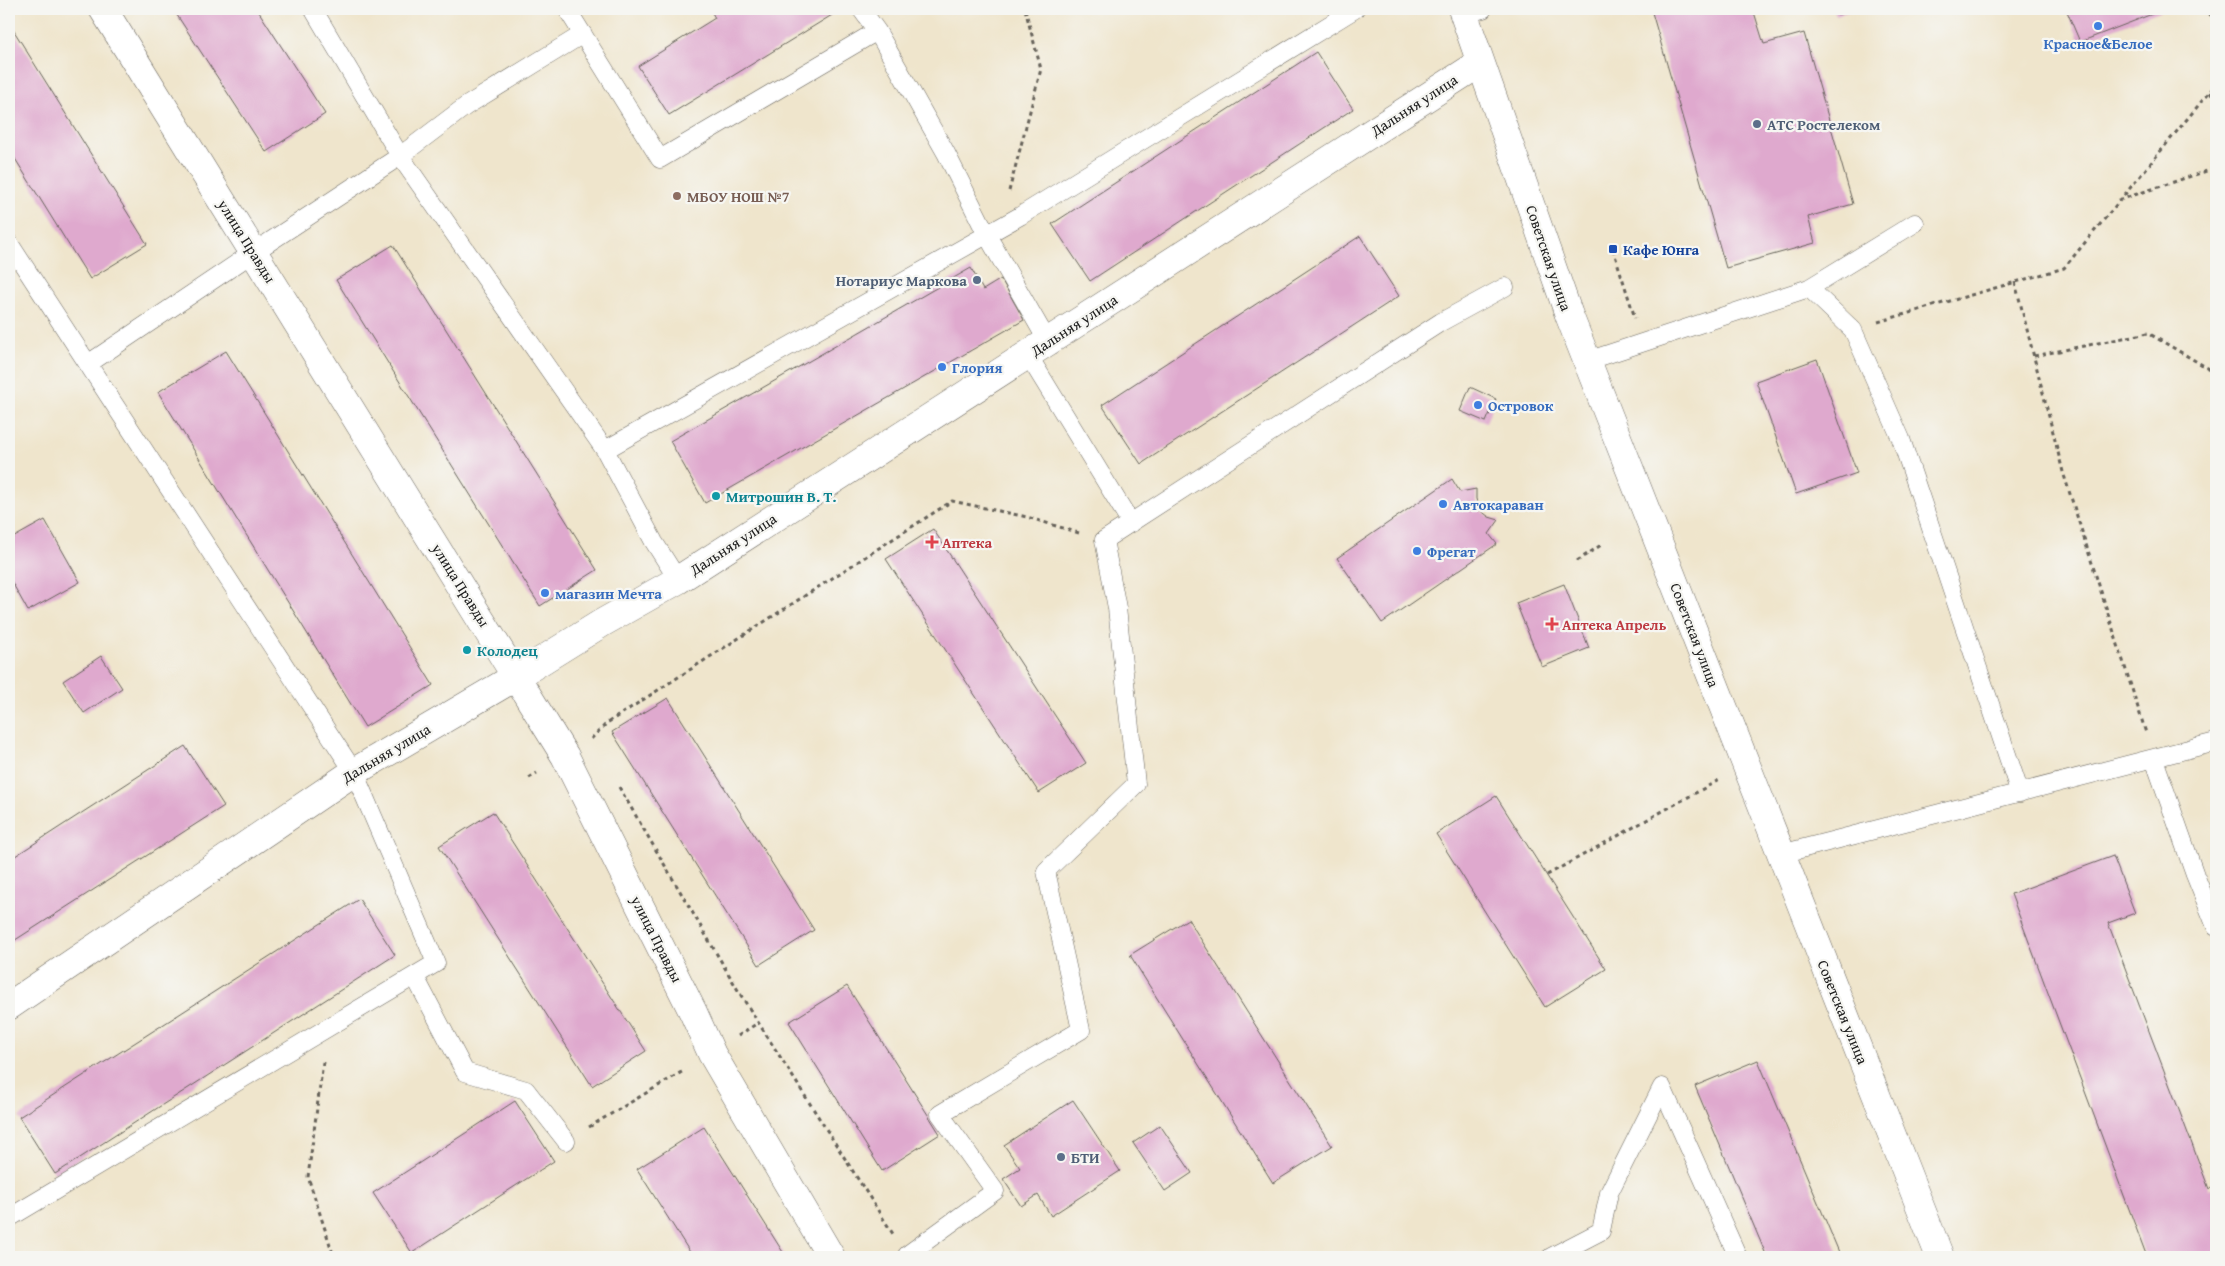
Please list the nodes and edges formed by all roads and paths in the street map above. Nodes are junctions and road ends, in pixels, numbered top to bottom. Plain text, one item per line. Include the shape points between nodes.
1 (103, 9) edge
2 (313, 9) edge
3 (567, 9) edge
4 (861, 9) edge
5 (1025, 9) edge
6 (1356, 9) edge
7 (2203, 9) edge
8 (1469, 10) edge
9 (2216, 19) edge
10 (877, 31) junction
11 (583, 34) junction
12 (1480, 62) junction
13 (2216, 84) edge
14 (2210, 92) junction
15 (2216, 102) edge
16 (400, 156) junction
17 (2216, 168) edge
18 (2119, 200) junction
19 (1020, 216) junction
20 (1915, 223) dead end
21 (987, 235) junction
22 (9, 243) edge
23 (1613, 249) dead end
24 (254, 252) junction
25 (2014, 282) junction
26 (1505, 287) dead end
27 (1809, 288) junction
28 (1636, 321) dead end
29 (1854, 330) junction
30 (1038, 348) junction
31 (2034, 356) junction
32 (1587, 361) junction
33 (88, 364) junction
34 (2216, 374) edge
35 (605, 450) junction
36 (1131, 523) junction
37 (1104, 540) junction
38 (1602, 545) dead end
39 (1577, 561) dead end
40 (678, 580) junction
41 (517, 676) junction
42 (586, 732) dead end
43 (2216, 742) edge
44 (2154, 759) junction
45 (1746, 767) junction
46 (354, 772) junction
47 (616, 783) dead end
48 (2020, 793) junction
49 (1781, 854) junction
50 (1547, 875) dead end
51 (2216, 927) edge
52 (415, 977) junction
53 (9, 1006) edge
54 (759, 1022) junction
55 (328, 1026) junction
56 (712, 1054) junction
57 (566, 1141) joint
58 (9, 1218) edge
59 (907, 1255) joint
60 (334, 1257) edge
61 (831, 1257) edge
62 (1551, 1257) edge
63 (1738, 1257) edge
64 (1940, 1257) edge

1 - 24 street, улица Правды
2 - 16 lane
3 - 11 lane
4 - 10 lane
5 - 19 path via 1041,69 1008,194
6 - 19 lane
7 - 9 path
8 - 12 street, Советская улица
10 - 11 lane via 660,158
10 - 21 lane via 946,153
11 - 16 lane via 466,106
12 - 30 street, Дальняя улица
12 - 32 street, Советская улица
13 - 14 path
14 - 15 path
14 - 18 path
16 - 24 lane
16 - 35 lane
17 - 18 path
18 - 25 path via 2064,268
19 - 21 lane
20 - 27 lane
21 - 30 lane
21 - 35 lane
22 - 33 lane
23 - 28 path
24 - 33 lane
24 - 41 street, улица Правды
25 - 29 path
25 - 31 path
26 - 36 lane via 1441,322
27 - 29 lane
27 - 32 lane
29 - 48 lane via 1901,438
30 - 36 lane
30 - 40 street, Дальняя улица
31 - 34 path via 2148,333
31 - 44 path via 2063,472
32 - 45 street, Советская улица
33 - 46 lane
35 - 40 lane
36 - 37 lane
37 - 42 path via 1027,517 952,502 607,724 591,740
37 - 59 lane via 1117,608 1136,784 1046,871 1081,1030 940,1114 995,1191
38 - 39 path
40 - 41 street, Дальняя улица
41 - 46 street, Дальняя улица
41 - 56 street, улица Правды via 565,756
43 - 44 lane
44 - 48 lane
44 - 51 lane
45 - 49 street, Советская улица
45 - 50 path
46 - 52 lane via 436,963
46 - 53 street, Дальняя улица
47 - 54 path
48 - 49 lane
49 - 64 street, Советская улица
52 - 55 lane
52 - 57 lane via 465,1072 526,1090
54 - 56 path
54 - 59 path
55 - 58 lane
55 - 60 path via 308,1177
56 - 57 path
56 - 61 street, улица Правды
62 - 63 lane via 1600,1231 1609,1193 1662,1087

